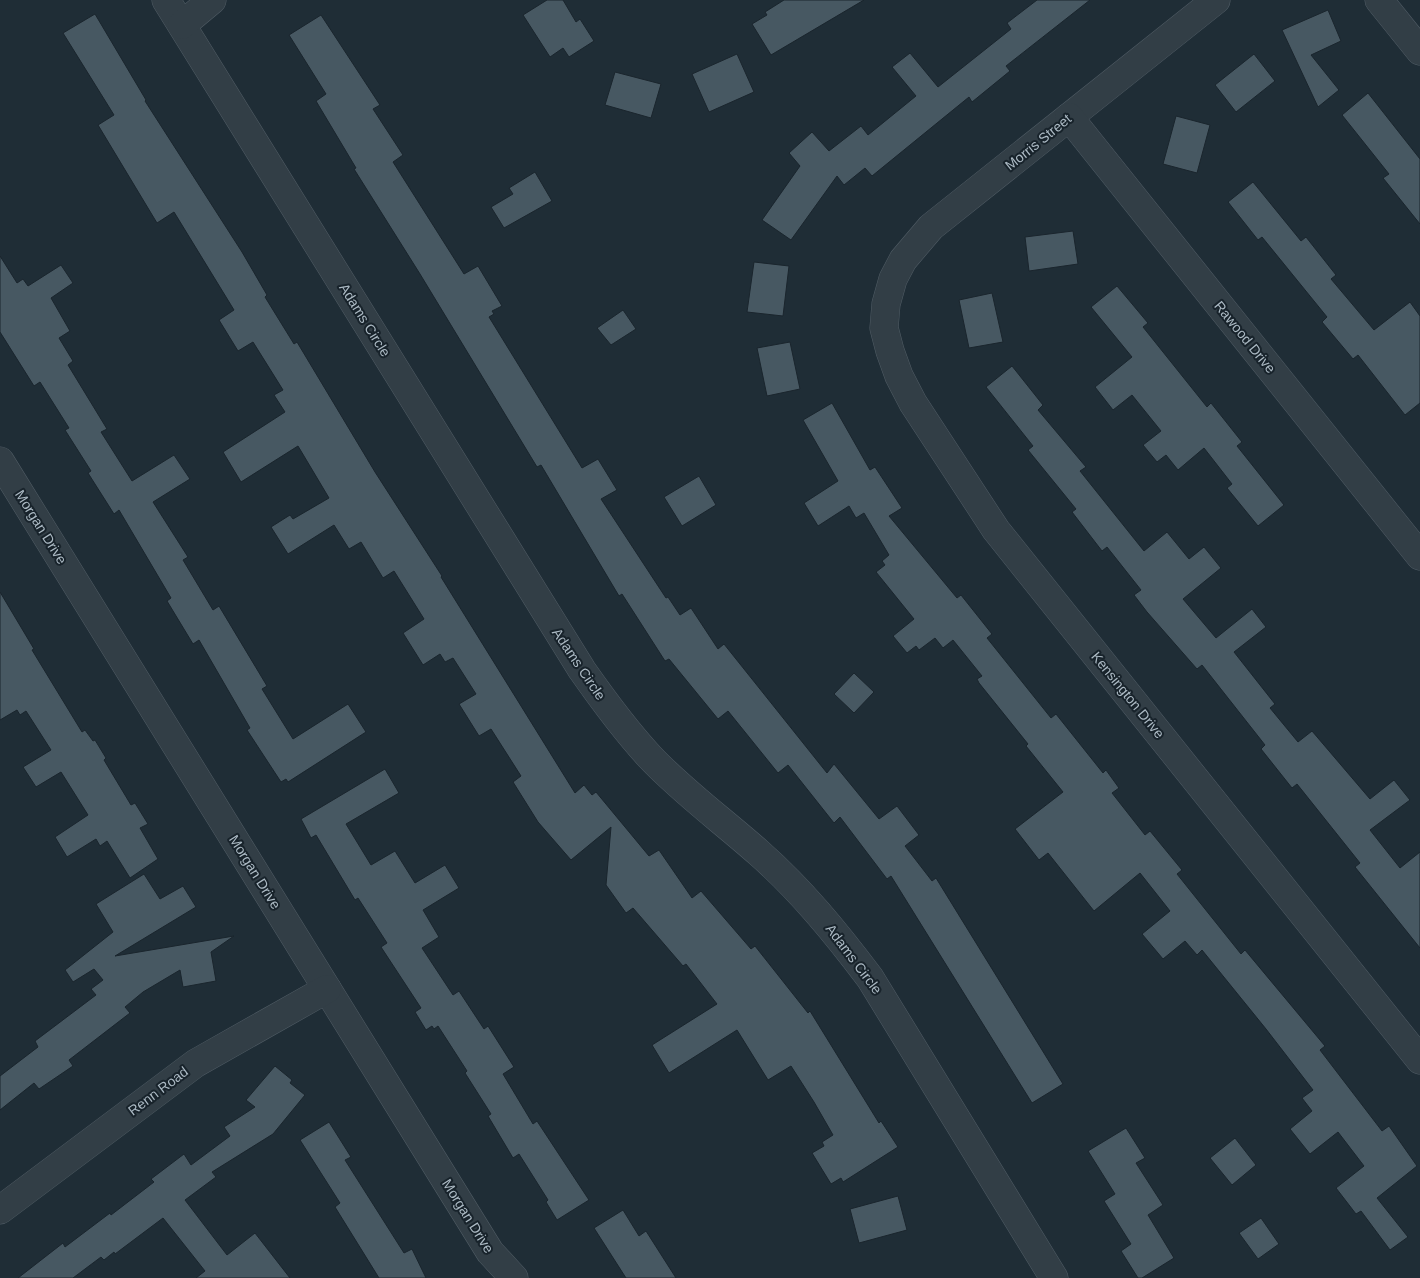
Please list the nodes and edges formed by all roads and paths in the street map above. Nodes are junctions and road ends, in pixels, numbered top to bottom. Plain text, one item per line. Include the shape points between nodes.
1 (166, 0) edge
2 (212, 0) edge
3 (1216, 0) edge
4 (1379, 0) edge
5 (182, 25) junction
6 (1420, 51) edge
7 (1069, 117) junction
8 (886, 304) joint
9 (0, 461) edge
10 (1420, 556) edge
11 (327, 989) junction
12 (1420, 1060) edge
13 (0, 1210) edge
14 (514, 1278) edge
15 (1054, 1278) edge

1 - 5 street, Adams Circle
2 - 5 street
3 - 7 street, Morris Street
4 - 6 street
5 - 15 street, Adams Circle via 582,670 650,757 760,854 839,937 870,978
7 - 8 street, Morris Street via 926,233 903,260
7 - 10 street, Rawood Drive
8 - 12 street, Kensington Drive via 884,328 899,376 996,530
9 - 11 street, Morgan Drive
11 - 13 street, Renn Road via 196,1063
11 - 14 street, Morgan Drive via 490,1252

